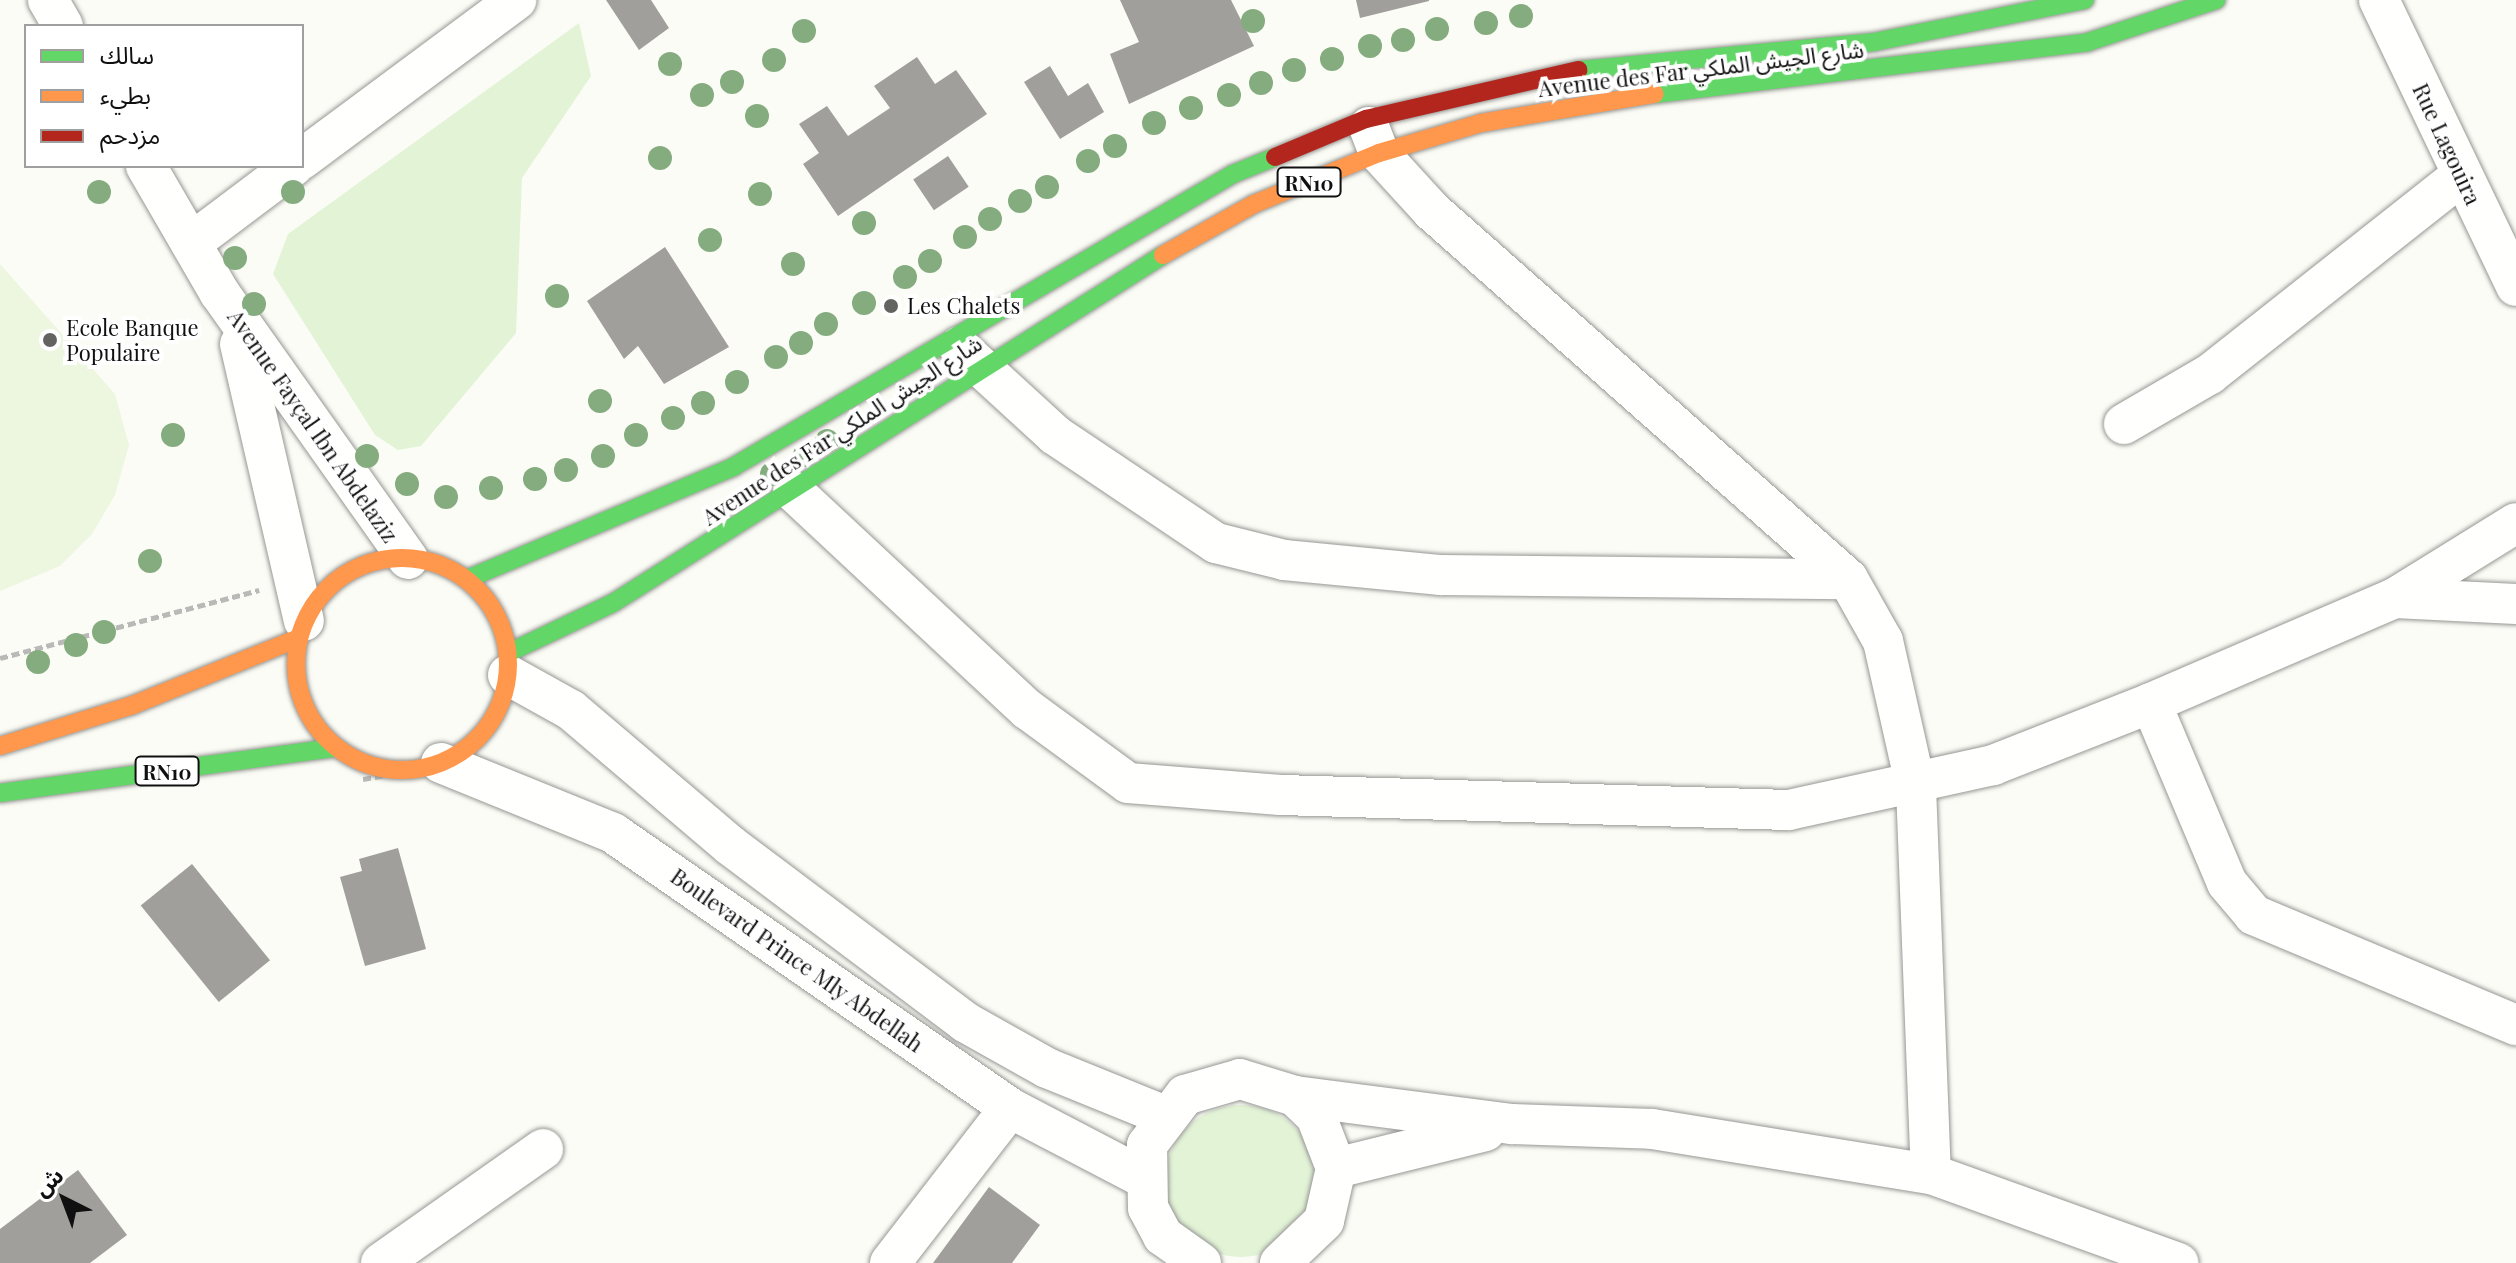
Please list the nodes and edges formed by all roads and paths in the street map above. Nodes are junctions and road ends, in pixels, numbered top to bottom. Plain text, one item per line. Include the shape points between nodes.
1 (48, 0) edge
2 (516, 0) edge
3 (2085, 0) edge
4 (2216, 0) edge
5 (2379, 0) edge
6 (62, 24) edge
7 (1373, 136) junction
8 (304, 158) edge
9 (147, 168) edge
10 (290, 168) edge
11 (2461, 176) junction
12 (191, 243) junction
13 (2516, 286) edge
14 (219, 292) junction
15 (967, 355) junction
16 (2124, 424) dead end
17 (793, 491) junction
18 (2516, 523) edge
19 (408, 559) junction
20 (467, 579) junction
21 (1848, 579) junction
22 (291, 582) junction
23 (2395, 598) junction
24 (2516, 604) edge
25 (301, 629) junction
26 (0, 658) edge
27 (508, 664) junction
28 (2151, 703) junction
29 (0, 746) edge
30 (335, 748) junction
31 (441, 763) junction
32 (1916, 787) junction
33 (0, 793) edge
34 (2516, 1025) edge
35 (1295, 1096) junction
36 (1010, 1108) junction
37 (1163, 1115) junction
38 (1512, 1124) junction
39 (543, 1149) dead end
40 (1336, 1168) junction
41 (1931, 1174) junction
42 (1142, 1177) junction
43 (1298, 1256) edge
44 (381, 1263) edge
45 (890, 1263) edge
46 (1201, 1263) edge
47 (2178, 1263) edge

1 - 6 street
2 - 8 street
3 - 7 main road, Avenue des Far شارع الجيش الملكي / RN10 via 1874,42 1588,68
4 - 7 main road, Avenue des Far شارع الجيش الملكي / RN10 via 2088,42 1604,100 1466,126
5 - 11 street, Rue Lagouira
7 - 15 main road, Avenue des Far شارع الجيش الملكي / RN10
7 - 15 main road, Avenue des Far شارع الجيش الملكي / RN10 via 1233,174
7 - 21 street via 1432,211
9 - 12 street, Avenue Fayçal Ibn Abdelaziz
10 - 12 street
11 - 13 street, Rue Lagouira
11 - 16 street via 2221,366
12 - 14 street, Avenue Fayçal Ibn Abdelaziz
14 - 19 street, Avenue Fayçal Ibn Abdelaziz
14 - 22 street, Avenue Fayçal Ibn Abdelaziz via 254,383
15 - 17 main road, Avenue des Far شارع الجيش الملكي / RN10
15 - 20 main road, Avenue des Far شارع الجيش الملكي / RN10 via 662,502
15 - 21 street via 1157,509 1216,543 1284,560 1441,575
17 - 27 main road, Avenue des Far شارع الجيش الملكي / RN10
17 - 32 street via 1027,709 1128,783 1250,794 1789,810
18 - 23 street
19 - 20 main road
19 - 25 main road via 351,571
20 - 27 main road via 495,612
21 - 32 street via 1896,678
22 - 25 street, Avenue Fayçal Ibn Abdelaziz
22 - 26 path
23 - 24 street
23 - 28 street
25 - 29 main road via 133,705
25 - 30 main road via 300,698
27 - 31 main road via 497,712 474,743
27 - 37 street, Boulevard Prince Mly Abdellah via 571,710 731,846 965,1022 1047,1068
28 - 32 street
28 - 34 street via 2227,883 2254,915
30 - 31 main road via 386,769
30 - 33 main road, RN10
31 - 36 street, Boulevard Prince Mly Abdellah via 613,833
32 - 41 street
35 - 37 street via 1240,1079 1185,1095
35 - 38 street
35 - 40 street via 1323,1128
36 - 42 street, Boulevard Prince Mly Abdellah
36 - 45 street
37 - 42 street via 1147,1145
38 - 40 street
38 - 41 street via 1667,1131
39 - 44 street
40 - 43 street via 1324,1221
41 - 47 street
42 - 46 street via 1163,1236

